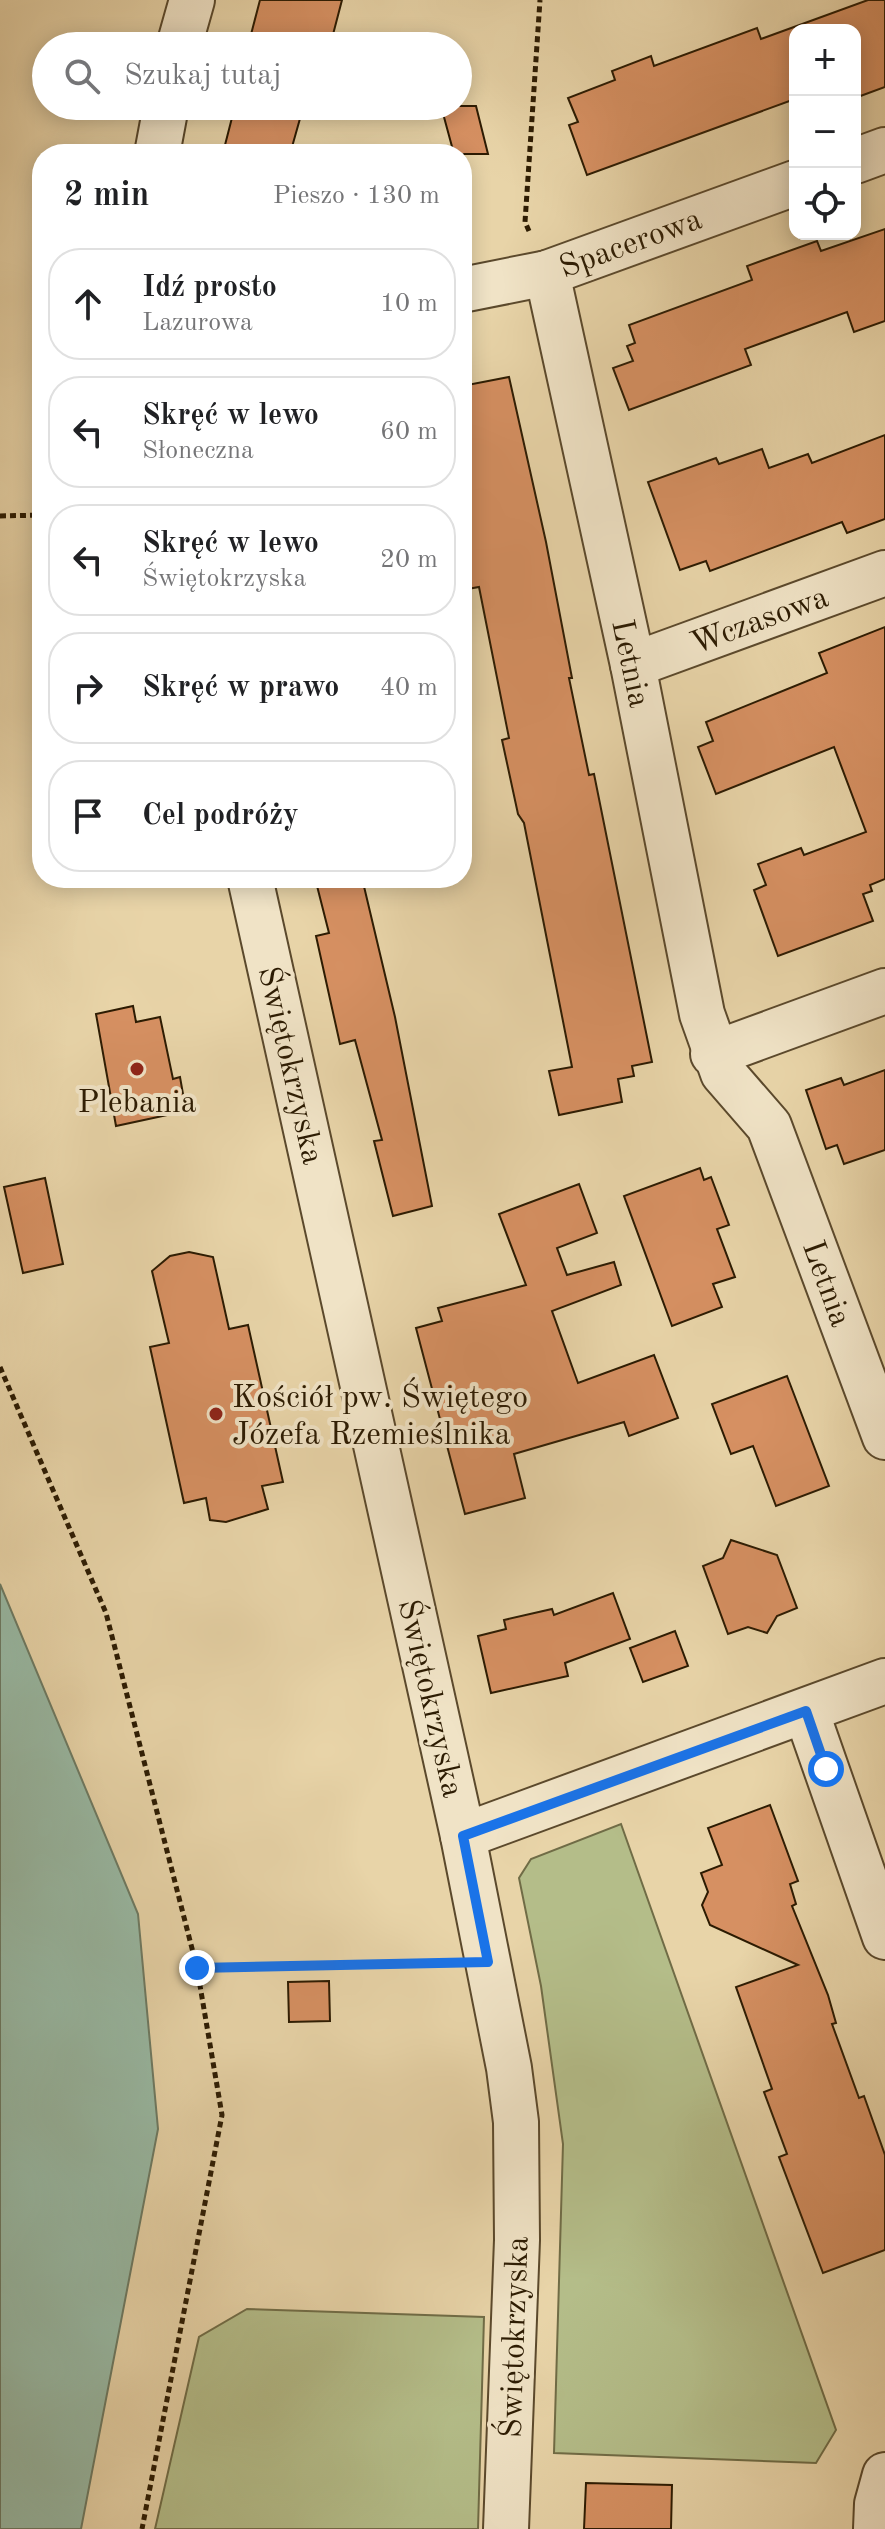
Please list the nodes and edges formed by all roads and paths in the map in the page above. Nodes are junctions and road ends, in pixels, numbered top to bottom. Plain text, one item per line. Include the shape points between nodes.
1 (192, 0) edge
2 (540, 0) edge
3 (183, 32) edge
4 (163, 120) edge
5 (159, 144) edge
6 (885, 150) edge
7 (861, 159) edge
8 (789, 185) edge
9 (547, 273) junction
10 (472, 288) edge
11 (32, 515) edge
12 (0, 516) edge
13 (885, 573) edge
14 (633, 665) junction
15 (252, 888) edge
16 (885, 991) edge
17 (713, 1054) junction
18 (0, 1367) edge
19 (883, 1426) edge
20 (885, 1681) edge
21 (806, 1711) junction
22 (463, 1836) junction
23 (885, 1937) edge
24 (488, 1962) junction
25 (197, 1968) junction
26 (885, 2475) edge
27 (142, 2529) edge
28 (506, 2529) edge
29 (876, 2529) edge

1 - 3 street
2 - 9 path via 525,222
4 - 5 street
6 - 7 street
8 - 9 street, Spacerowa
9 - 10 street, Spacerowa
9 - 14 street, Letnia
11 - 12 path
13 - 14 street, Wczasowa
14 - 17 street, Letnia
15 - 22 street, Świętokrzyska
16 - 17 street
17 - 19 street, Letnia via 769,1126
18 - 25 path via 106,1613
20 - 21 street
21 - 22 street
21 - 23 street
22 - 24 street, Świętokrzyska
24 - 25 path
24 - 28 street, Świętokrzyska via 516,2122
25 - 27 path via 222,2115
26 - 29 street

